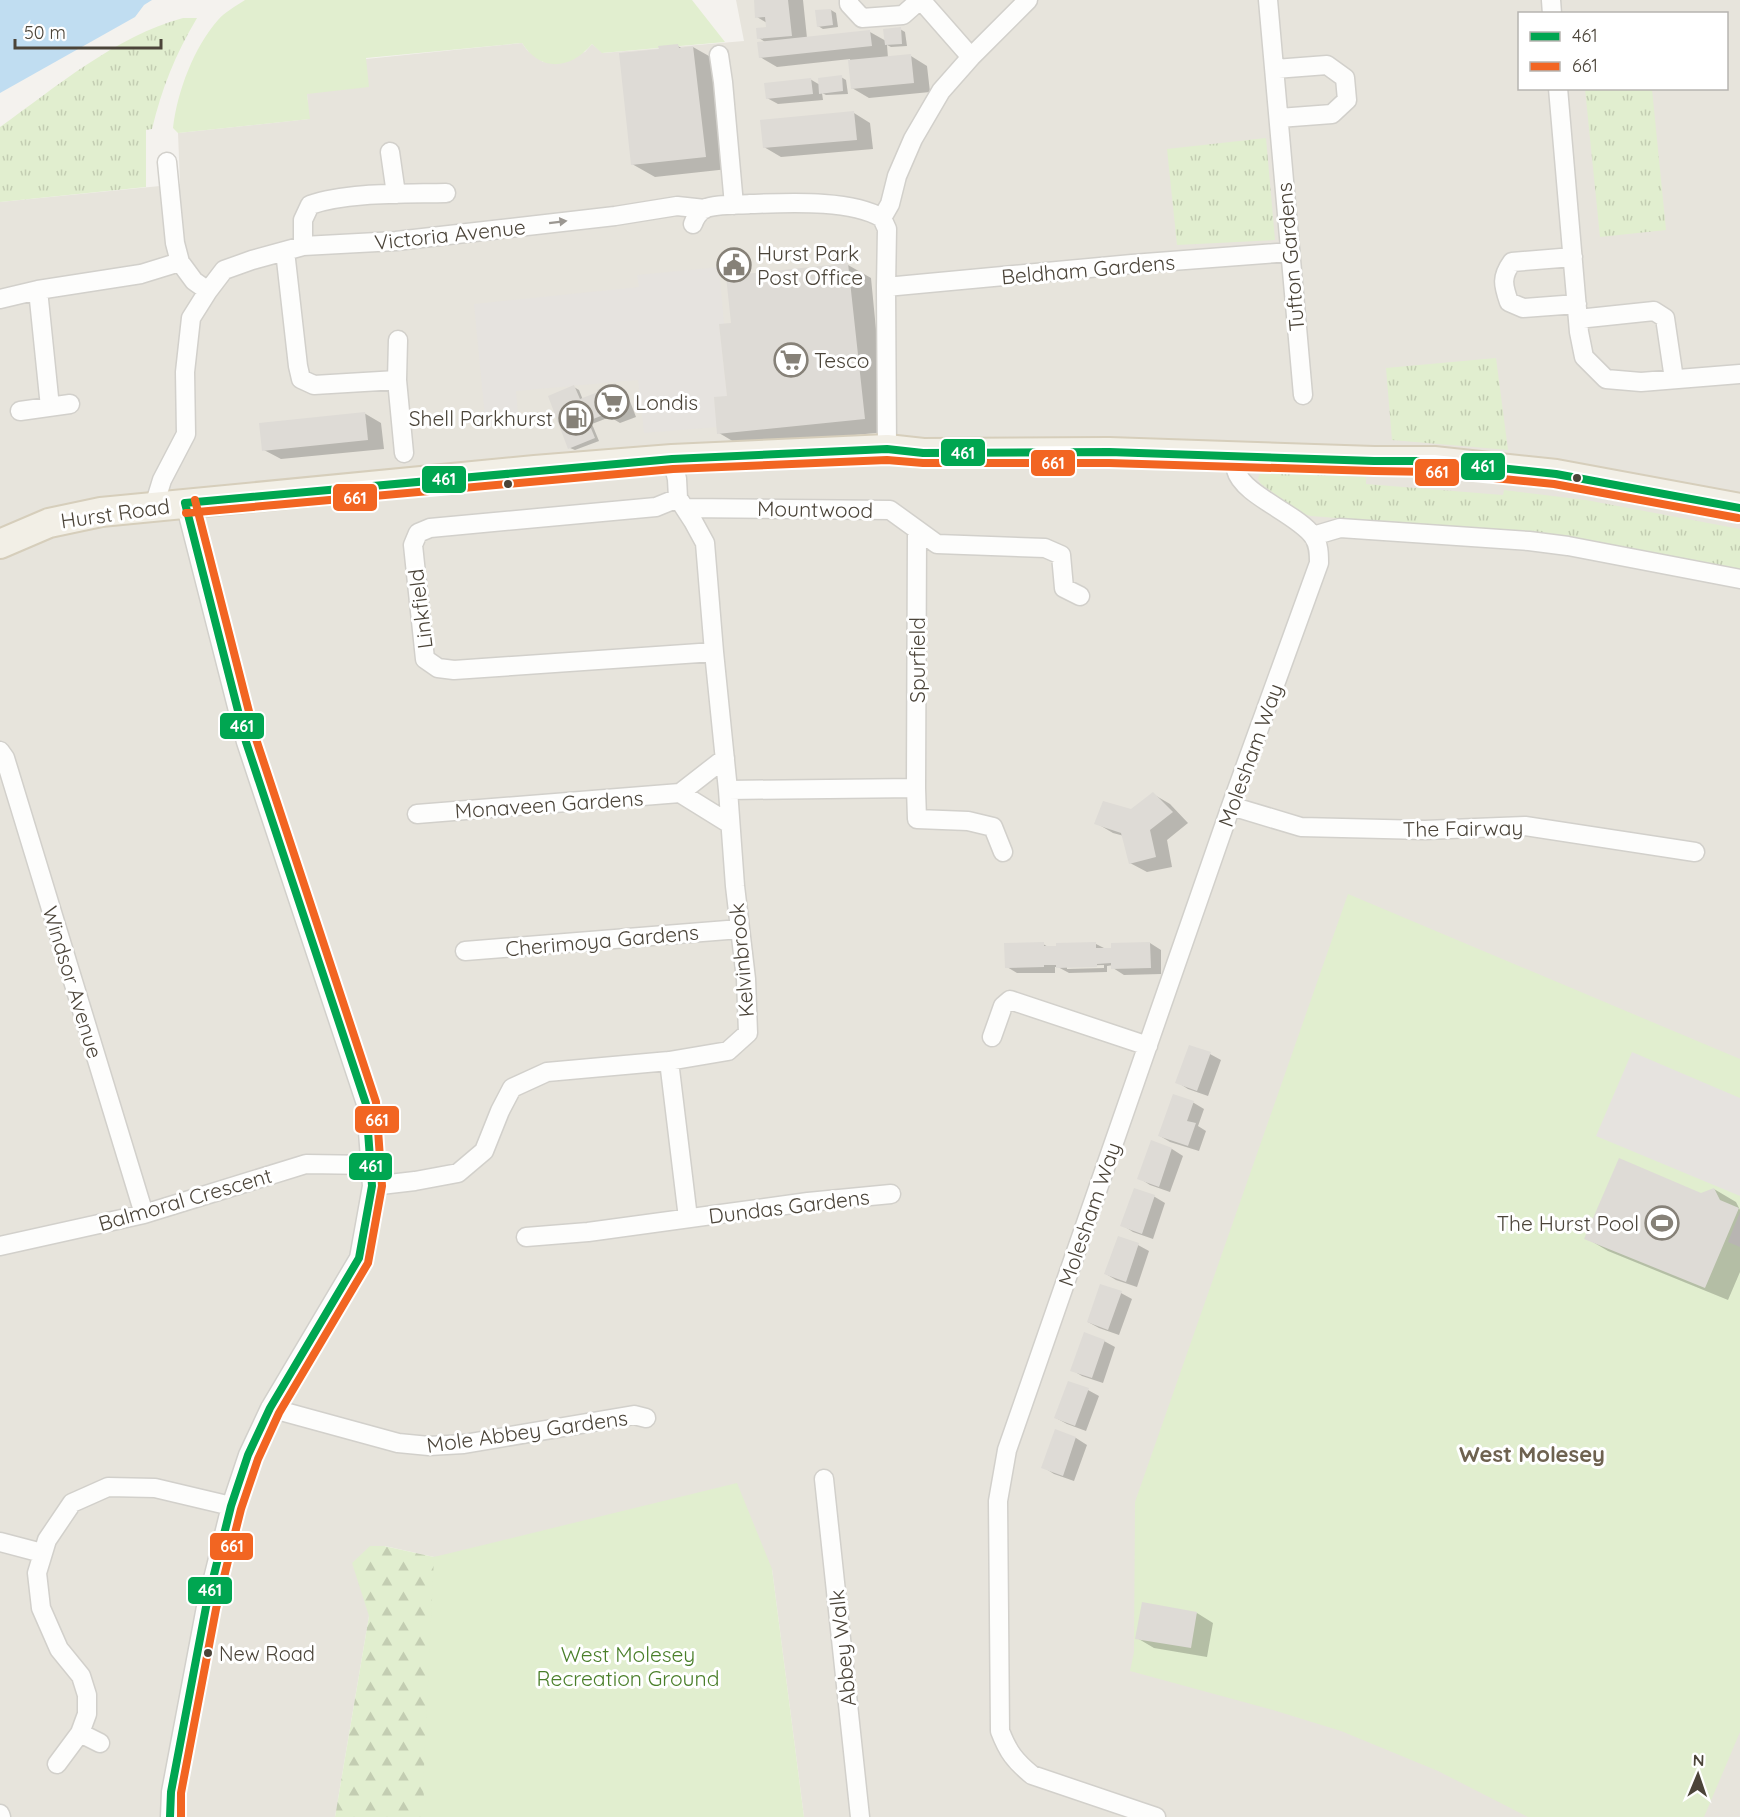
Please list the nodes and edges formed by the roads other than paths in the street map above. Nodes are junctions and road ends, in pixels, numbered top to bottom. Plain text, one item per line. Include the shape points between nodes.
1 (849, 0) edge
2 (921, 0) edge
3 (1028, 0) edge
4 (1268, 0) edge
5 (719, 55) dead end
6 (971, 57) junction
7 (1275, 69) junction
8 (1558, 90) edge
9 (1279, 118) junction
10 (390, 152) dead end
11 (167, 162) dead end
12 (446, 193) dead end
13 (396, 194) junction
14 (734, 205) junction
15 (705, 209) junction
16 (882, 218) junction
17 (693, 224) dead end
18 (303, 246) junction
19 (285, 251) junction
20 (1290, 252) junction
21 (1573, 257) junction
22 (180, 262) junction
23 (886, 287) junction
24 (38, 290) junction
25 (208, 291) junction
26 (0, 299) edge
27 (1577, 312) junction
28 (398, 340) dead end
29 (1740, 374) edge
30 (1674, 379) junction
31 (397, 380) junction
32 (1303, 395) dead end
33 (70, 404) dead end
34 (50, 407) junction
35 (20, 411) dead end
36 (887, 449) junction
37 (404, 453) dead end
38 (1236, 456) junction
39 (672, 459) junction
40 (184, 503) junction
41 (682, 503) junction
42 (154, 506) junction
43 (1740, 508) edge
44 (918, 532) junction
45 (1313, 536) junction
46 (0, 544) edge
47 (1740, 579) edge
48 (1080, 596) dead end
49 (714, 652) junction
50 (0, 751) edge
51 (725, 758) junction
52 (916, 788) junction
53 (728, 790) junction
54 (680, 793) junction
55 (1231, 806) junction
56 (417, 814) dead end
57 (730, 824) junction
58 (1003, 852) dead end
59 (1695, 852) dead end
60 (740, 929) junction
61 (465, 951) dead end
62 (992, 1037) dead end
63 (1148, 1046) junction
64 (669, 1061) junction
65 (372, 1165) junction
66 (372, 1186) junction
67 (891, 1194) dead end
68 (144, 1214) junction
69 (688, 1218) junction
70 (526, 1237) dead end
71 (0, 1246) edge
72 (270, 1408) junction
73 (646, 1418) dead end
74 (824, 1479) dead end
75 (231, 1506) junction
76 (0, 1542) edge
77 (42, 1553) junction
78 (80, 1733) junction
79 (100, 1743) dead end
80 (57, 1764) dead end
81 (170, 1817) edge
82 (860, 1817) edge
83 (1156, 1817) edge

1 - 2 street via 862,18 903,15
2 - 6 street
3 - 6 street
4 - 7 street, Tufton Gardens
5 - 14 street
6 - 16 street via 941,91 913,139
7 - 9 street, Tufton Gardens
7 - 9 street via 1327,65 1345,78 1347,100 1332,114
8 - 21 street
9 - 20 street, Tufton Gardens
10 - 13 street
11 - 22 street via 174,243
12 - 13 street
13 - 18 street via 326,199 310,205 303,220
14 - 15 street, Victoria Avenue
14 - 16 street, Victoria Avenue via 803,202 858,208
15 - 17 street
18 -> 15 street, Victoria Avenue via 396,241 677,206
16 - 23 street via 887,229
18 - 19 street, Victoria Avenue
19 - 25 street, Victoria Avenue via 224,270
19 - 31 street via 301,378 314,386
20 - 23 street, Beldham Gardens
20 - 32 street, Tufton Gardens
21 - 27 street
21 - 27 street via 1512,262 1505,272 1504,288 1509,302 1523,308
22 - 24 street via 141,274
22 - 25 street
23 - 36 street
24 - 26 street
24 - 34 street
25 - 42 street, Victoria Avenue via 191,318 185,372 186,434 162,480
27 - 30 street via 1584,357 1606,379
27 - 30 street via 1654,311 1665,318
28 - 31 street
29 - 30 street
31 - 37 street
33 - 34 street
34 - 35 street
36 - 38 main road, Hurst Road via 923,453
36 - 39 main road, Hurst Road
38 - 43 main road, Hurst Road via 1434,461 1556,474
38 - 45 street via 1236,471 1246,486
39 - 40 main road, Hurst Road
39 - 41 street, Kelvinbrook
40 - 42 main road, Hurst Road
40 - 65 street via 249,752 366,1104
41 - 44 street, Mountwood via 890,510
41 - 49 street, Kelvinbrook via 705,543
41 - 49 street, Linkfield via 430,528 418,533 413,544 424,659 438,668 454,670
42 - 46 main road, Hurst Road via 49,523
44 - 48 street, Mountwood via 937,544 1045,548 1061,555 1064,588
44 - 52 street, Spurfield
45 - 47 street via 1340,528 1529,541
45 - 55 street, Molesham Way via 1319,563
49 - 51 street, Kelvinbrook
50 - 68 street, Windsor Avenue
51 - 53 street, Kelvinbrook
51 - 54 street
52 - 53 street
52 - 58 street, Spurfield via 917,819 968,821 993,827
53 - 57 street, Kelvinbrook
54 - 56 street, Monaveen Gardens
54 - 57 street
55 - 59 street, The Fairway via 1301,827 1425,830 1525,826
55 - 63 street, Molesham Way
57 - 60 street, Kelvinbrook
60 - 61 street, Cherimoya Gardens
60 - 64 street, Kelvinbrook via 748,1033 728,1051
62 - 63 street via 1003,1006 1010,1000
63 - 83 street, Molesham Way via 1001,1476 1000,1731 1007,1749 1032,1775
64 - 66 street, Kelvinbrook via 547,1072 512,1088 484,1151 458,1173
64 - 69 street, Dundas Gardens
65 - 66 street
65 - 68 street, Balmoral Crescent via 306,1164
66 - 72 street via 359,1258
67 - 69 street, Dundas Gardens
68 - 71 street, Balmoral Crescent
69 - 70 street, Dundas Gardens
72 - 73 street, Mole Abbey Gardens via 398,1443 429,1446 464,1444 634,1415
72 - 75 street via 248,1455
74 - 82 street, Abbey Walk
75 - 77 street via 155,1488 108,1487 72,1503
75 - 81 street via 206,1607 173,1780
76 - 77 street
77 - 78 street via 38,1573 40,1608 59,1649 81,1676 87,1695 87,1714
78 - 79 street
78 - 80 street

